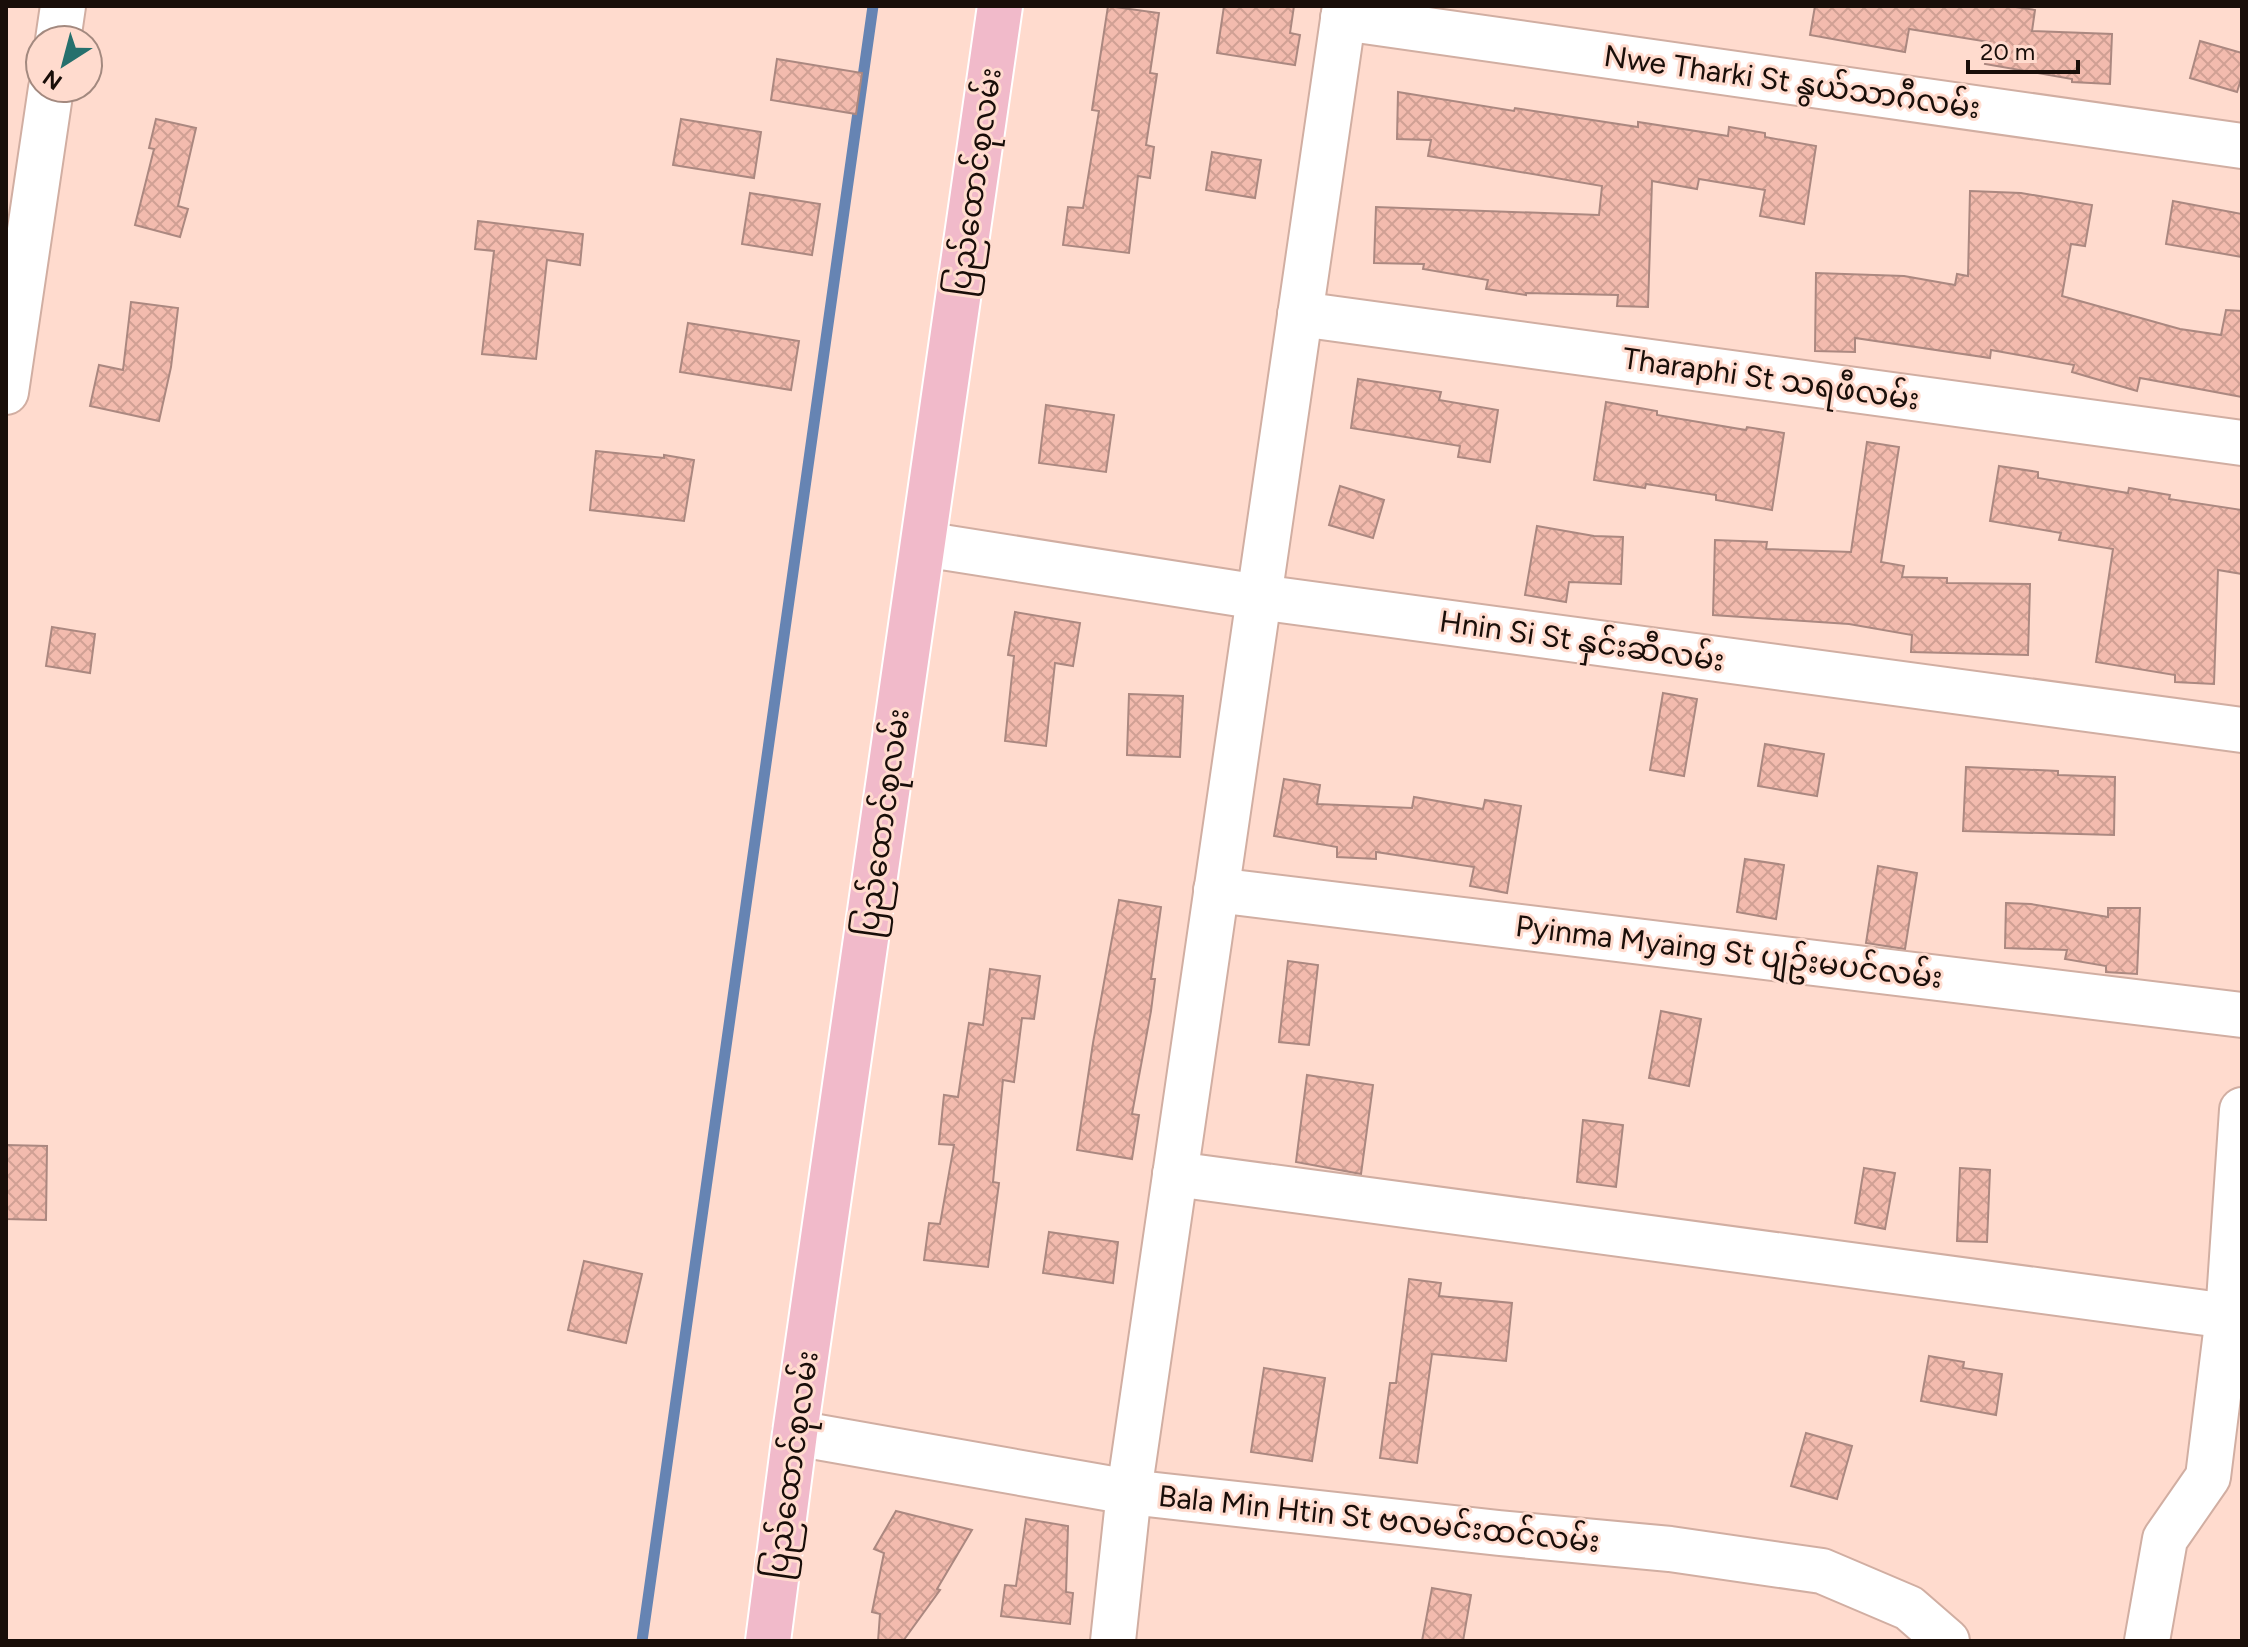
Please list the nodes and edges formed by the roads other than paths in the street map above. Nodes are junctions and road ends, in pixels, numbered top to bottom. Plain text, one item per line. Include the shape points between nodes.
1 (1000, 6) edge
2 (1344, 12) edge
3 (49, 104) edge
4 (2242, 146) edge
5 (1300, 314) junction
6 (6, 392) edge
7 (2242, 443) edge
8 (923, 544) junction
9 (1259, 597) junction
10 (2242, 730) edge
11 (1216, 890) junction
12 (2242, 1015) edge
13 (2242, 1110) edge
14 (1175, 1174) junction
15 (2228, 1316) junction
16 (795, 1433) junction
17 (1129, 1492) junction
18 (768, 1641) edge
19 (1113, 1641) edge
20 (1947, 1641) edge
21 (2147, 1641) edge

1 - 8 main road, ပြည်ထောင်စုလမ်း
2 - 4 street, Nwe Tharki St နွယ်သာဂီလမ်း
2 - 5 street
3 - 6 street
5 - 7 street, Tharaphi St သရဖီလမ်း
5 - 9 street
8 - 9 street, Hnin Si St နှင်းဆီလမ်း
8 - 16 main road, ပြည်ထောင်စုလမ်း
9 - 10 street, Hnin Si St နှင်းဆီလမ်း
9 - 11 street
11 - 12 street, Pyinma Myaing St ပျဥ်းမပင်လမ်း
11 - 14 street
13 - 15 street
14 - 15 street
14 - 17 street
15 - 21 street via 2208,1477 2165,1539
16 - 17 street, Bala Min Htin St ဗလမင်းထင်လမ်း
16 - 18 main road, ပြည်ထောင်စုလမ်း
17 - 19 street
17 - 20 street, Bala Min Htin St ဗလမင်းထင်လမ်း via 1670,1549 1822,1571 1909,1608

